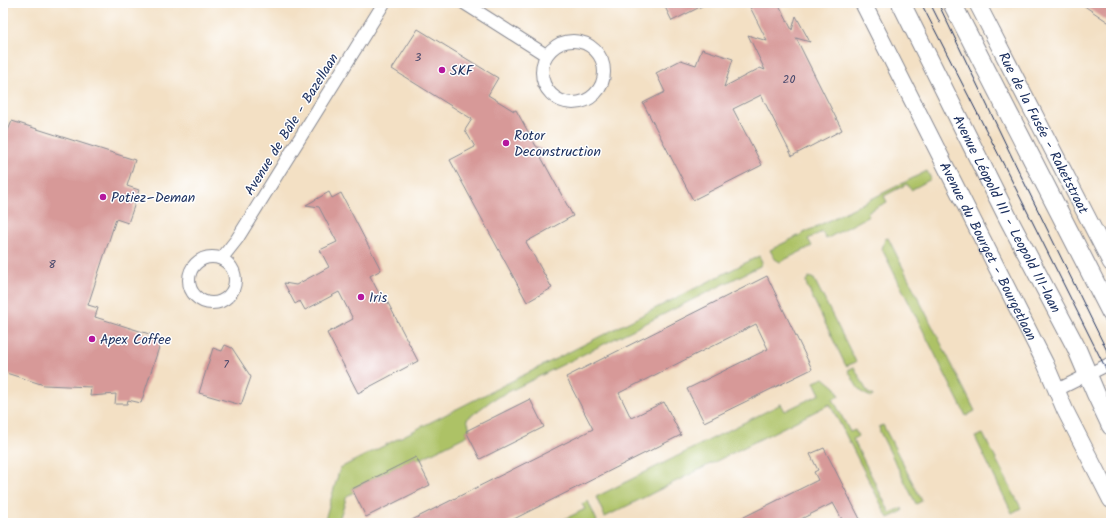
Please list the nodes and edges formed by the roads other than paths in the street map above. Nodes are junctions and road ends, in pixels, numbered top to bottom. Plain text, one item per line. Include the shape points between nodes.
1 (384, 3) edge
2 (464, 3) edge
3 (863, 3) edge
4 (901, 3) edge
5 (952, 3) edge
6 (977, 3) edge
7 (546, 55) junction
8 (222, 258) dead end
9 (1111, 262) edge
10 (1111, 313) edge
11 (1111, 363) edge
12 (1088, 375) junction
13 (1056, 390) junction
14 (1111, 426) edge
15 (1111, 500) edge

1 - 8 street, Avenue de Bâle - Bazellaan via 240,234
2 - 7 street
3 - 13 street, Avenue du Bourget - Bourgetlaan via 1045,363
4 - 12 main road, Avenue Léopold III - Leopold III-laan
5 - 10 main road
6 - 9 street, Rue de la Fusée - Raketstraat
7 - 7 street via 564,42 583,42 590,46 601,60 601,84 587,99 578,102 558,99 544,84 542,64
11 - 12 street
12 - 13 street
12 - 14 main road, Avenue Léopold III - Leopold III-laan
13 - 15 street, Avenue du Bourget - Bourgetlaan

